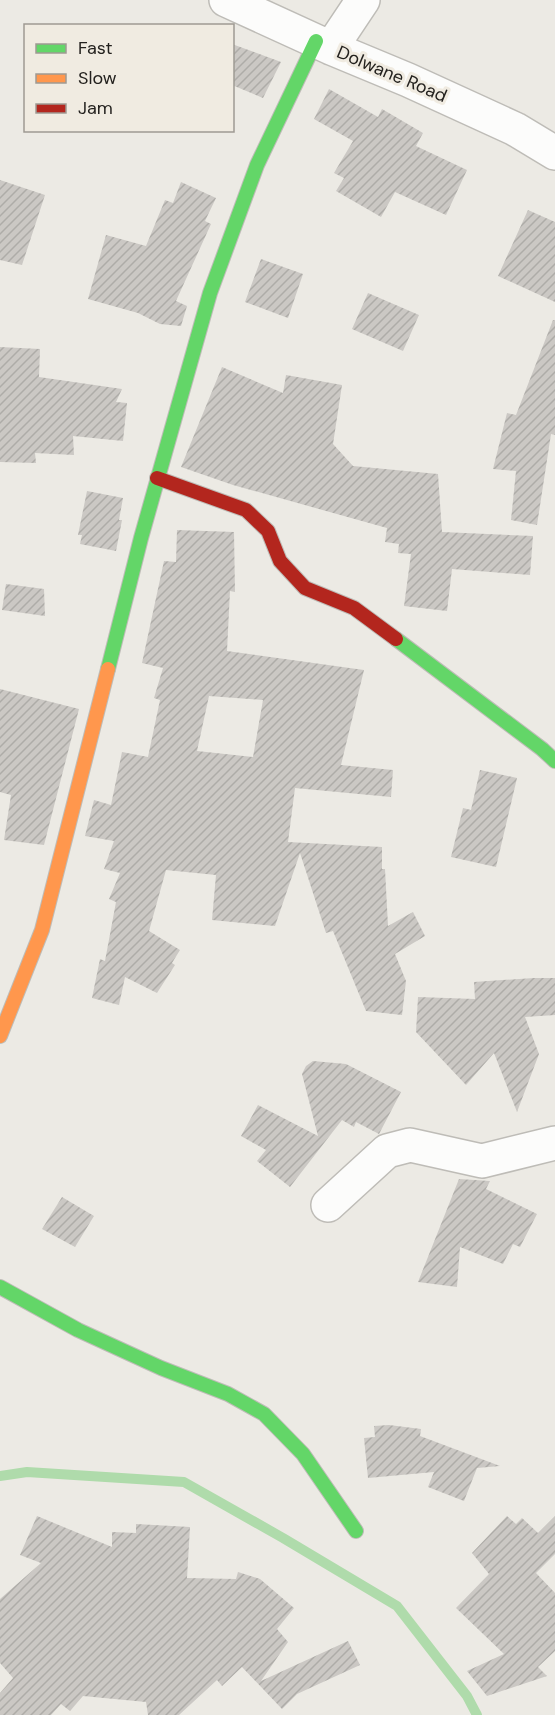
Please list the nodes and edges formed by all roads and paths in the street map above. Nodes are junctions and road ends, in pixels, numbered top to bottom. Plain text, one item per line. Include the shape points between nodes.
1 (226, 0) edge
2 (363, 0) edge
3 (324, 44) junction
4 (555, 153) edge
5 (157, 478) junction
6 (555, 761) edge
7 (0, 1035) edge
8 (555, 1143) edge
9 (328, 1205) dead end
10 (0, 1287) edge
11 (356, 1531) dead end

1 - 3 street, Dolwane Road
2 - 3 street
3 - 4 street, Dolwane Road via 515,129
3 - 5 street via 257,165 210,293
5 - 6 street via 246,510 268,531 280,561 305,588 354,608
5 - 7 street via 42,930
8 - 9 street via 482,1161 410,1145 387,1151
10 - 11 street via 78,1329 160,1368 228,1394 264,1414 303,1454

